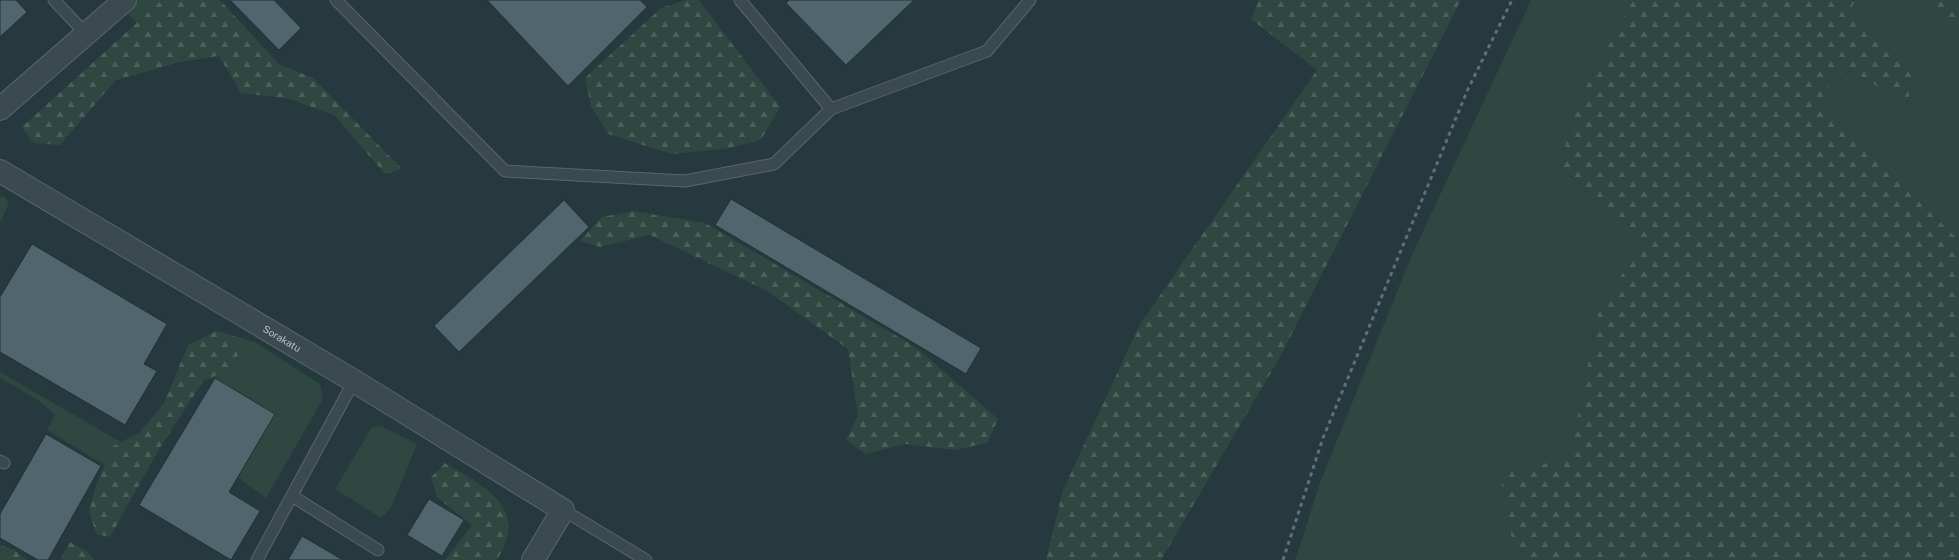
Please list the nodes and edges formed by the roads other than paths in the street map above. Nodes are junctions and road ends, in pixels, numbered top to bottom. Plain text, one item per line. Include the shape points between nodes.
1 (54, 0) edge
2 (125, 0) edge
3 (336, 0) edge
4 (740, 0) edge
5 (1030, 0) edge
6 (86, 34) junction
7 (0, 109) edge
8 (831, 109) junction
9 (0, 171) edge
10 (354, 381) junction
11 (292, 496) junction
12 (563, 510) junction
13 (378, 550) dead end
14 (257, 560) edge
15 (532, 560) edge
16 (646, 560) edge

1 - 6 lane
2 - 6 street
3 - 8 lane via 505,171 685,181 774,164
4 - 8 lane
5 - 8 lane via 987,51
6 - 7 street
9 - 10 street, Sorakatu
10 - 11 lane
10 - 12 street, Sorakatu
11 - 13 lane
11 - 14 lane
12 - 15 street
12 - 16 lane

